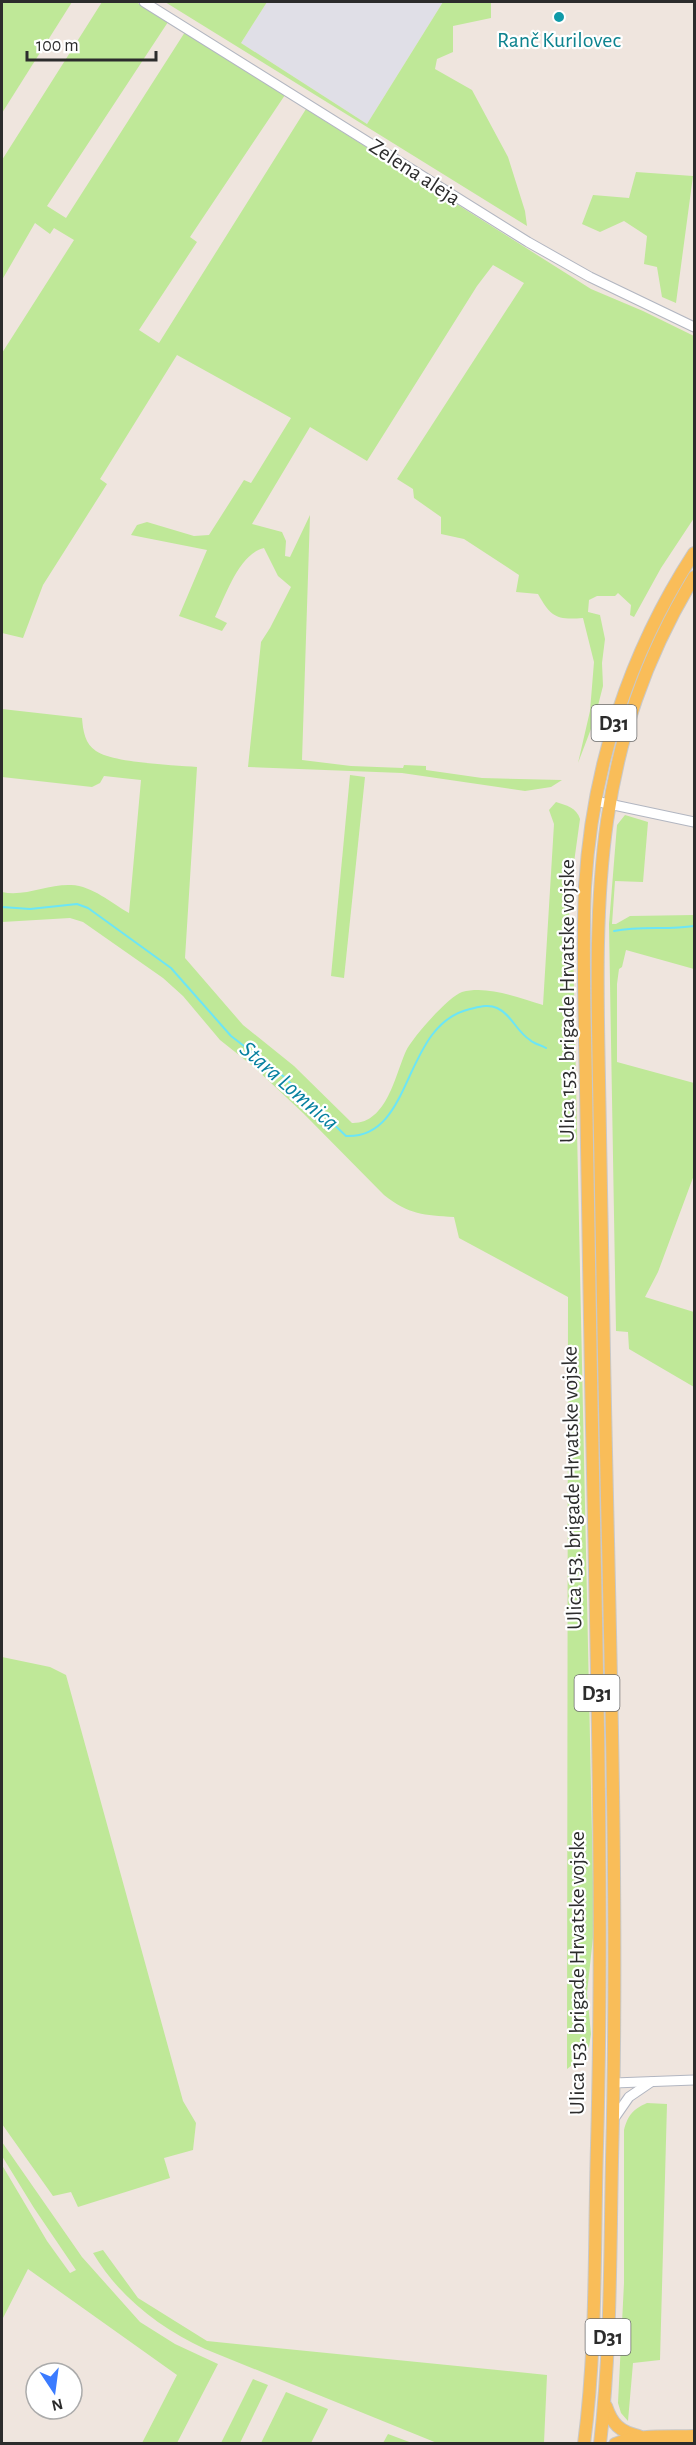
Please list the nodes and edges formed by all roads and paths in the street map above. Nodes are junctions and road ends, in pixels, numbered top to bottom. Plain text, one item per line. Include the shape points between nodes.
1 (144, 2) edge
2 (694, 327) edge
3 (694, 553) edge
4 (694, 577) edge
5 (595, 801) junction
6 (608, 802) junction
7 (694, 822) edge
8 (694, 2079) edge
9 (654, 2081) junction
10 (614, 2083) junction
11 (613, 2120) junction
12 (604, 2402) junction
13 (694, 2436) edge
14 (646, 2437) junction
15 (584, 2444) edge
16 (600, 2444) edge
17 (615, 2444) edge

1 - 2 street, Zelena aleja via 528,242
3 - 5 main road, Ulica 153. brigade Hrvatske vojske / D31 via 653,624 625,689
4 - 6 main road, Ulica 153. brigade Hrvatske vojske / D31 via 664,631 638,692
5 - 6 street
5 - 15 main road, Ulica 153. brigade Hrvatske vojske / D31 via 585,887 584,954 600,1988 593,2318
6 - 7 street
6 - 10 main road, Ulica 153. brigade Hrvatske vojske / D31 via 597,943
8 - 9 street
9 - 10 street
9 - 11 street via 629,2097
10 - 11 main road, Ulica 153. brigade Hrvatske vojske / D31
11 - 12 main road, Ulica 153. brigade Hrvatske vojske / D31
12 - 14 main road via 618,2428
12 - 16 main road, Ulica 153. brigade Hrvatske vojske / D31
13 - 14 main road
14 - 17 main road

